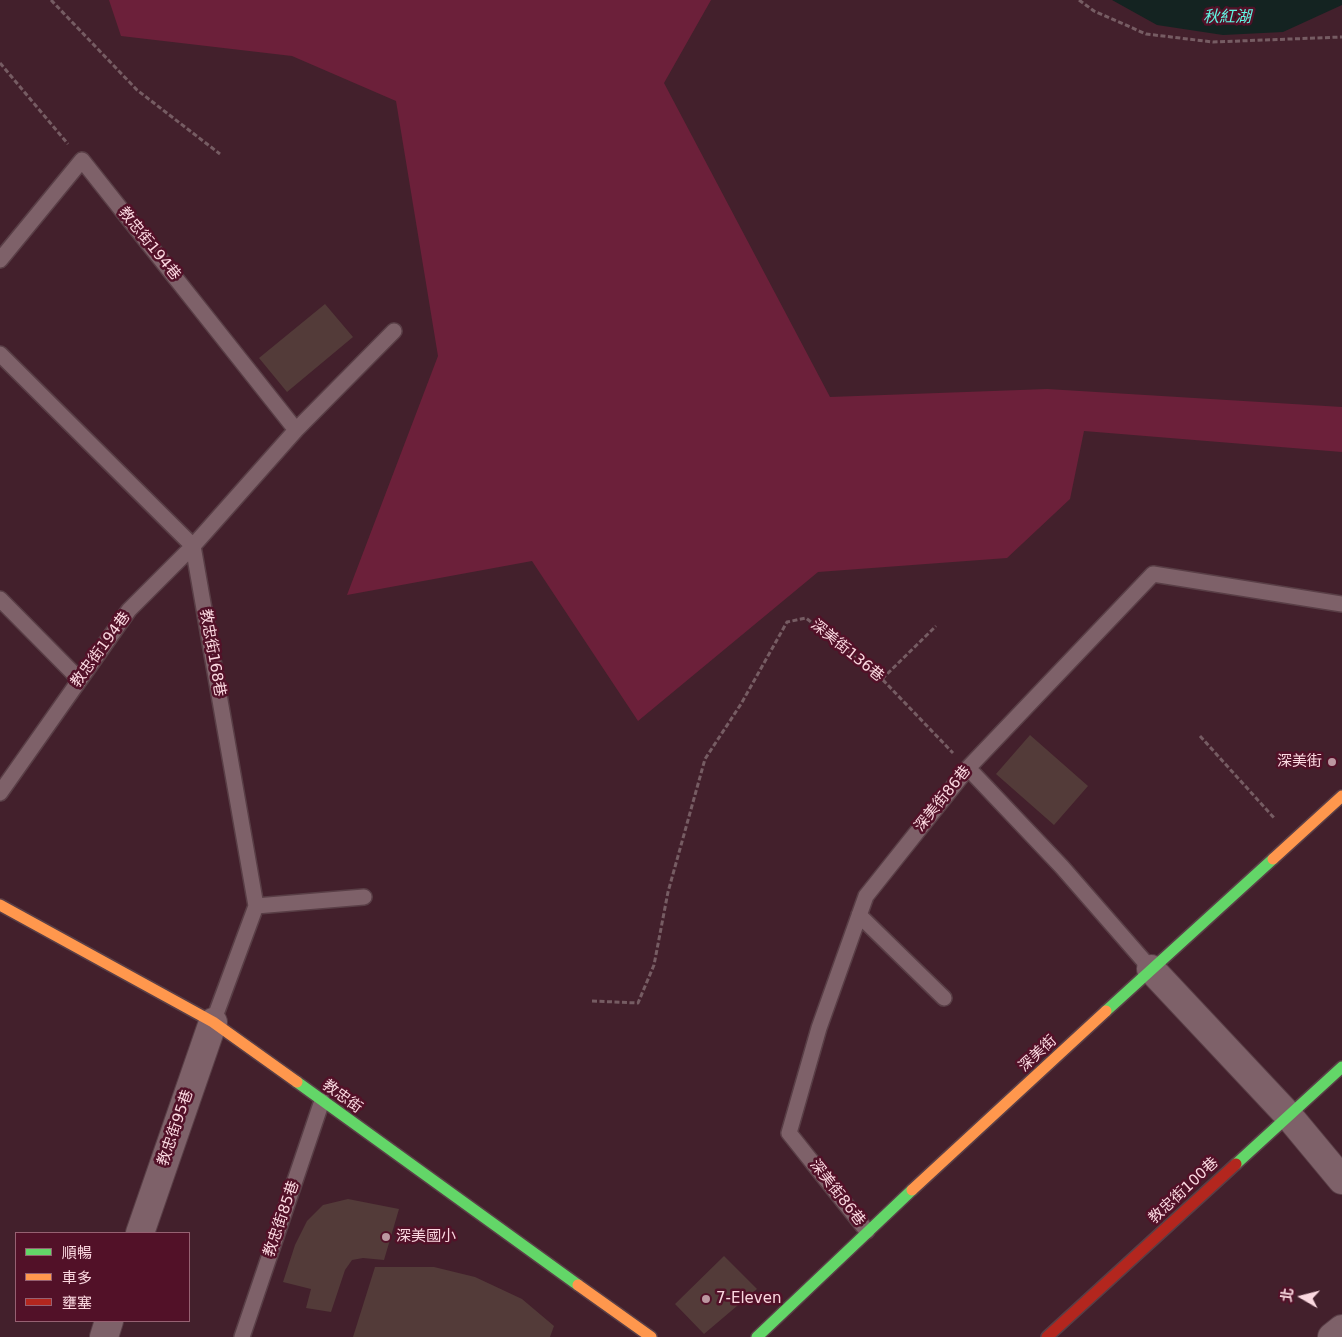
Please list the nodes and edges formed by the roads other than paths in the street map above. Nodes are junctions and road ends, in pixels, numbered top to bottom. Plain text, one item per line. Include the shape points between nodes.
1 (0, 260) edge
2 (394, 331) dead end
3 (0, 354) edge
4 (296, 430) junction
5 (193, 546) junction
6 (0, 599) edge
7 (1342, 604) edge
8 (79, 679) junction
9 (968, 768) junction
10 (0, 793) edge
11 (1342, 796) edge
12 (364, 897) dead end
13 (0, 905) edge
14 (256, 906) junction
15 (859, 915) junction
16 (1151, 970) junction
17 (944, 998) dead end
18 (213, 1022) junction
19 (1342, 1067) edge
20 (322, 1101) junction
21 (1288, 1115) junction
22 (1342, 1180) edge
23 (867, 1231) junction
24 (140, 1232) edge
25 (109, 1322) edge
26 (1342, 1329) edge
27 (104, 1337) edge
28 (242, 1337) edge
29 (651, 1337) edge
30 (757, 1337) edge
31 (1047, 1337) edge
32 (1332, 1337) edge

1 - 4 lane, 教忠街194巷 via 82,160
2 - 4 lane, 教忠街194巷
3 - 5 lane
4 - 5 lane, 教忠街194巷
5 - 8 lane, 教忠街194巷 via 129,610
5 - 14 lane, 教忠街168巷
6 - 8 lane
7 - 9 lane, 深美街86巷 via 1153,574
8 - 10 lane, 教忠街194巷
9 - 15 lane, 深美街86巷 via 866,896
9 - 16 lane via 1062,868
11 - 16 street, 深美街
12 - 14 lane
13 - 18 street, 教忠街
14 - 18 lane
15 - 17 lane
15 - 23 lane, 深美街86巷 via 819,1028 790,1133
16 - 21 street
16 - 23 street, 深美街
18 - 20 street, 教忠街
18 - 24 street, 教忠街95巷
19 - 21 street, 教忠街100巷
20 - 28 lane, 教忠街85巷
20 - 29 street, 教忠街
21 - 22 street
21 - 31 street, 教忠街100巷
23 - 30 street, 深美街
25 - 27 street
26 - 32 street

